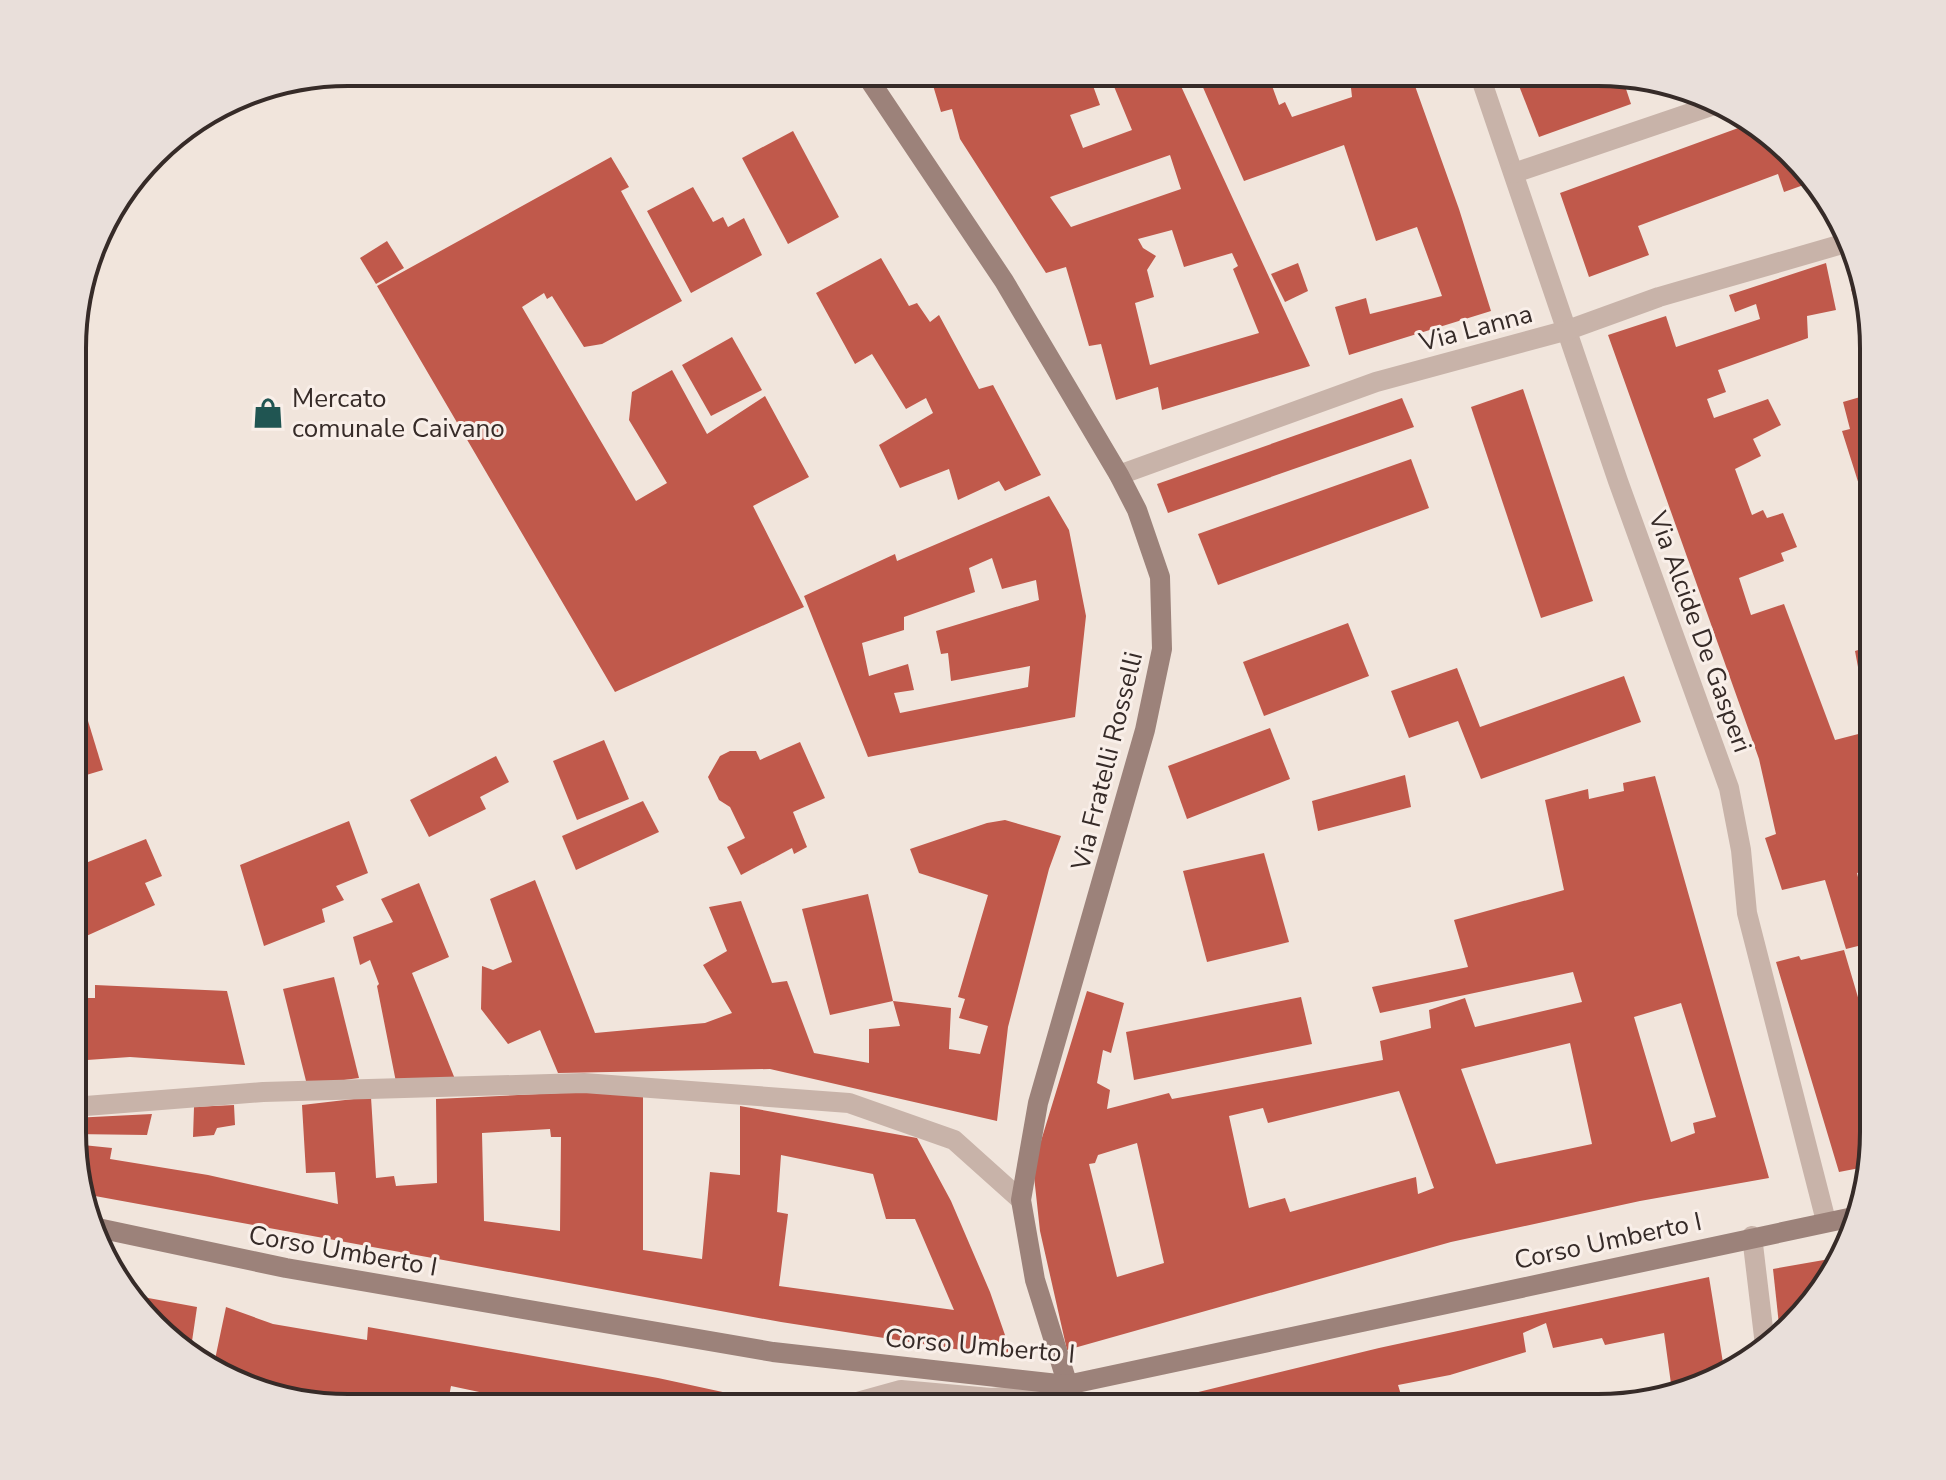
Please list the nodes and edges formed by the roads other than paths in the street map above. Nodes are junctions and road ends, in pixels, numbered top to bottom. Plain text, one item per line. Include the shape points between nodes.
1 (874, 87) edge
2 (1484, 87) edge
3 (1704, 108) edge
4 (1514, 173) junction
5 (1838, 245) edge
6 (1568, 330) junction
7 (1119, 475) junction
8 (87, 1106) edge
9 (1021, 1200) junction
10 (1845, 1218) edge
11 (1826, 1221) junction
12 (105, 1230) edge
13 (1752, 1236) junction
14 (1764, 1335) edge
15 (1067, 1385) junction
16 (889, 1393) edge
17 (940, 1393) edge
18 (1038, 1394) edge
19 (1070, 1394) edge

1 - 7 main road, Via Fratelli Rosselli via 1004,281
2 - 4 street, Via Alcide De Gasperi
3 - 4 street
4 - 6 street, Via Alcide De Gasperi
5 - 6 street, Via Lanna via 1659,297
6 - 7 street, Via Lanna via 1376,382
6 - 11 street, Via Alcide De Gasperi via 1729,788 1747,913
7 - 9 main road, Via Fratelli Rosselli via 1160,577 1162,649 1114,843 1038,1103
8 - 9 street via 263,1092 584,1083 849,1103 954,1140
9 - 15 main road, Via Fratelli Rosselli via 1035,1280
10 - 11 main road, Corso Umberto I
11 - 13 main road, Corso Umberto I
12 - 15 main road, Corso Umberto I via 286,1268 773,1352
13 - 14 street
13 - 15 main road, Corso Umberto I
15 - 18 street
15 - 19 main road, Via Fratelli Rosselli
16 - 17 street

